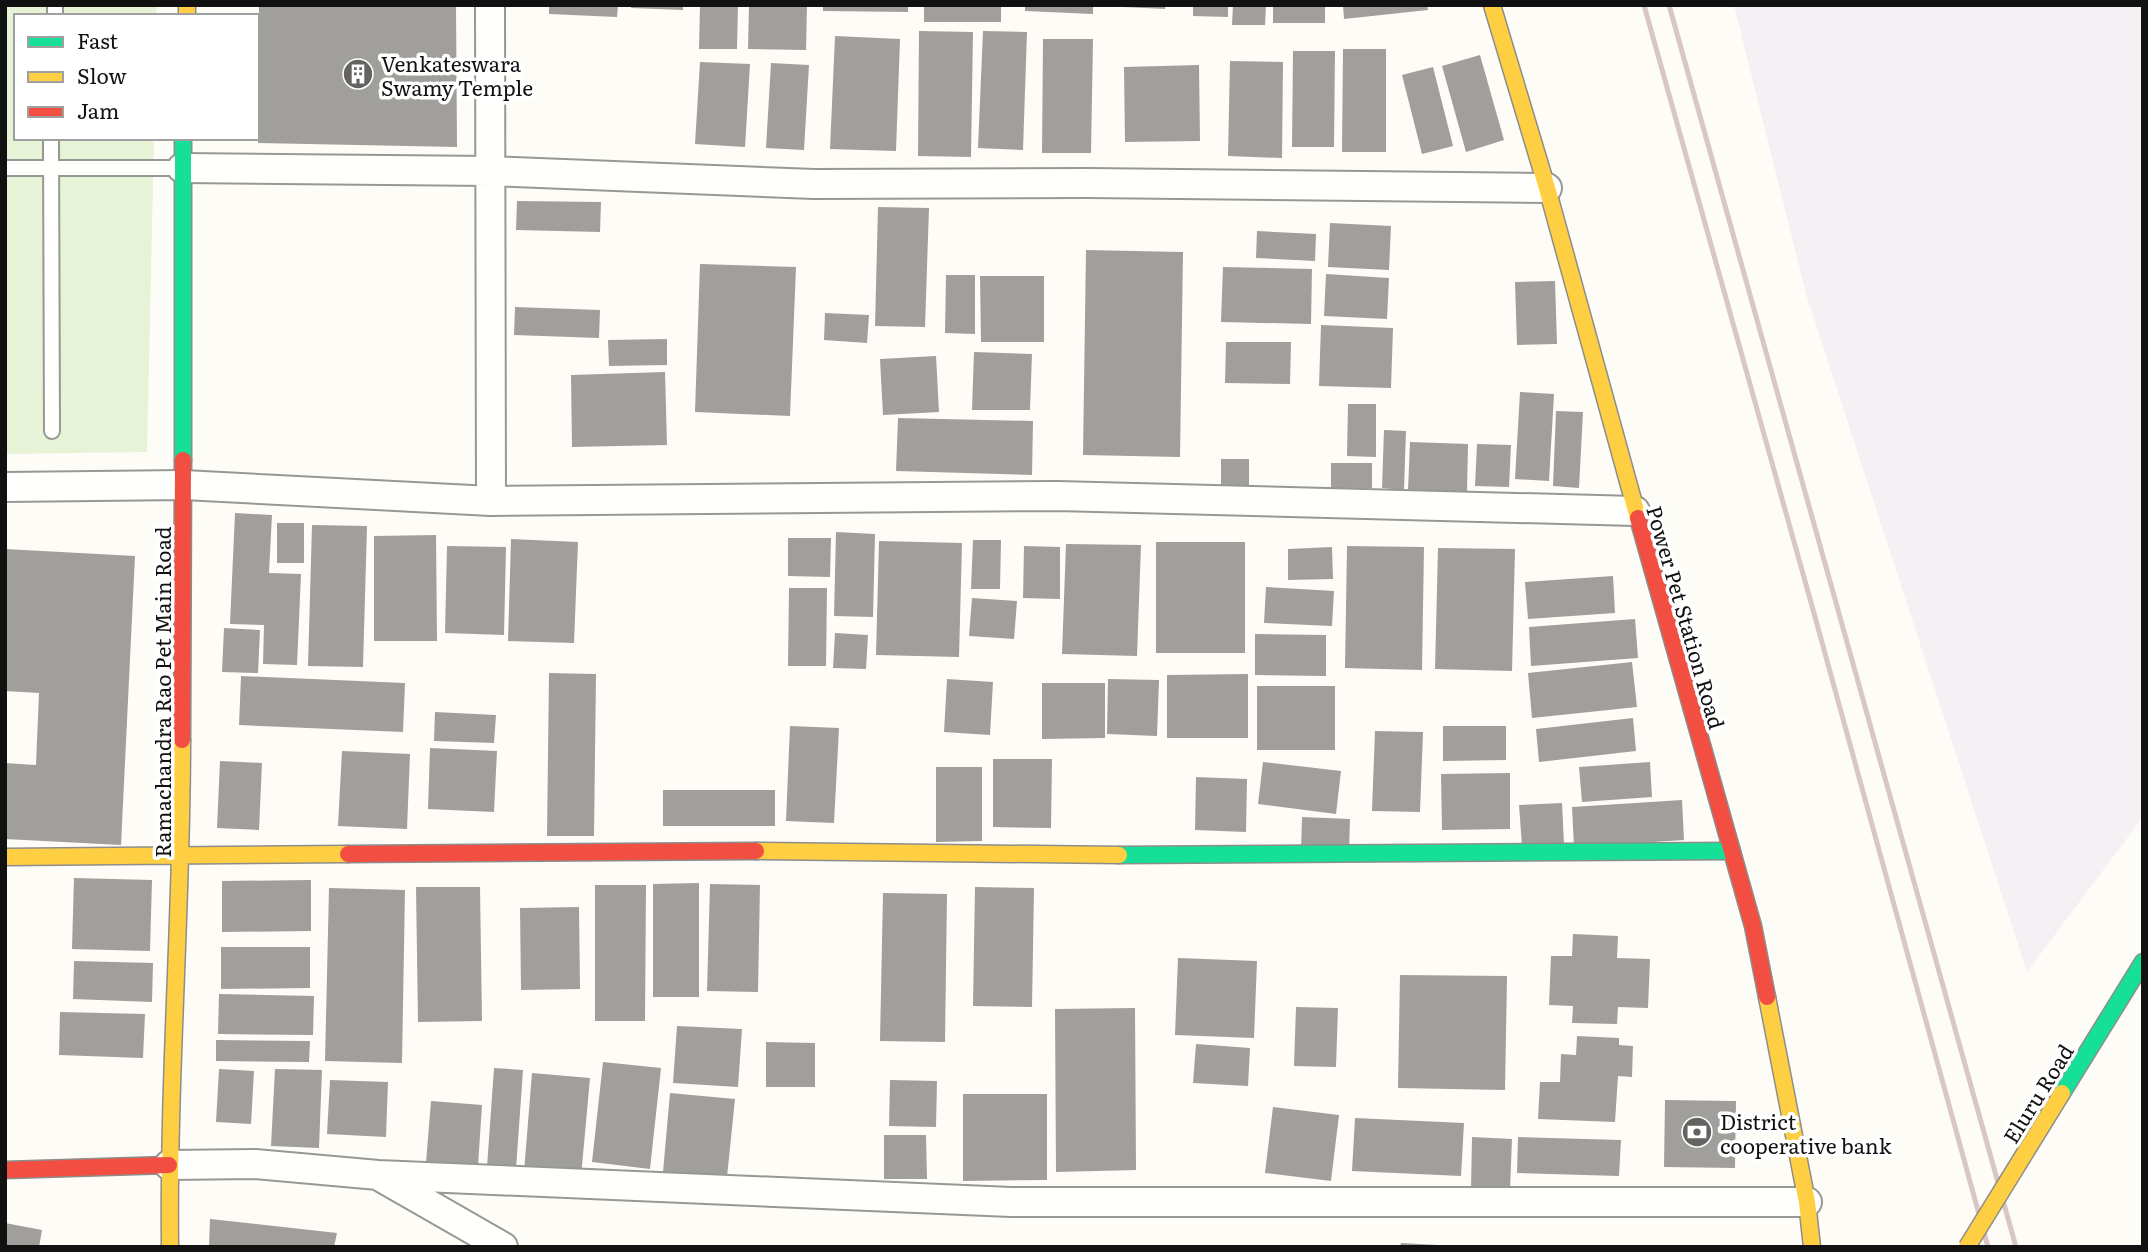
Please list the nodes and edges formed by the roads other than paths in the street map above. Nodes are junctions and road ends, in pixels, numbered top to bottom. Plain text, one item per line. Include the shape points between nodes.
1 (490, 5) edge
2 (1492, 5) edge
3 (51, 140) edge
4 (183, 140) edge
5 (5, 168) edge
6 (50, 168) junction
7 (182, 168) junction
8 (490, 171) junction
9 (1547, 188) junction
10 (52, 431) dead end
11 (184, 485) junction
12 (5, 486) edge
13 (491, 501) junction
14 (1635, 510) junction
15 (1732, 851) junction
16 (182, 854) junction
17 (5, 857) edge
18 (2143, 962) edge
19 (169, 1165) junction
20 (5, 1170) edge
21 (378, 1175) junction
22 (1807, 1202) junction
23 (170, 1247) edge
24 (503, 1247) edge
25 (1811, 1247) edge
26 (1968, 1247) edge

1 - 8 street
2 - 9 street, Power Pet Station Road
3 - 6 lane
4 - 7 street, Ramachandra Rao Pet Main Road
5 - 6 lane
6 - 7 lane
6 - 10 lane
7 - 8 street
7 - 11 street, Ramachandra Rao Pet Main Road
8 - 9 street via 814,184
8 - 13 street
9 - 14 street, Power Pet Station Road
11 - 12 street
11 - 13 street
11 - 16 street, Ramachandra Rao Pet Main Road
13 - 14 street via 1057,496
14 - 15 street, Power Pet Station Road
15 - 16 street via 1207,856 795,851
15 - 22 street, Power Pet Station Road via 1753,926
16 - 17 street
16 - 19 street, Ramachandra Rao Pet Main Road
18 - 26 street, Eluru Road, bridge
19 - 20 street
19 - 21 street via 255,1164
19 - 23 street, Ramachandra Rao Pet Main Road
21 - 22 street via 1011,1202
21 - 24 street
22 - 25 street, Power Pet Station Road

